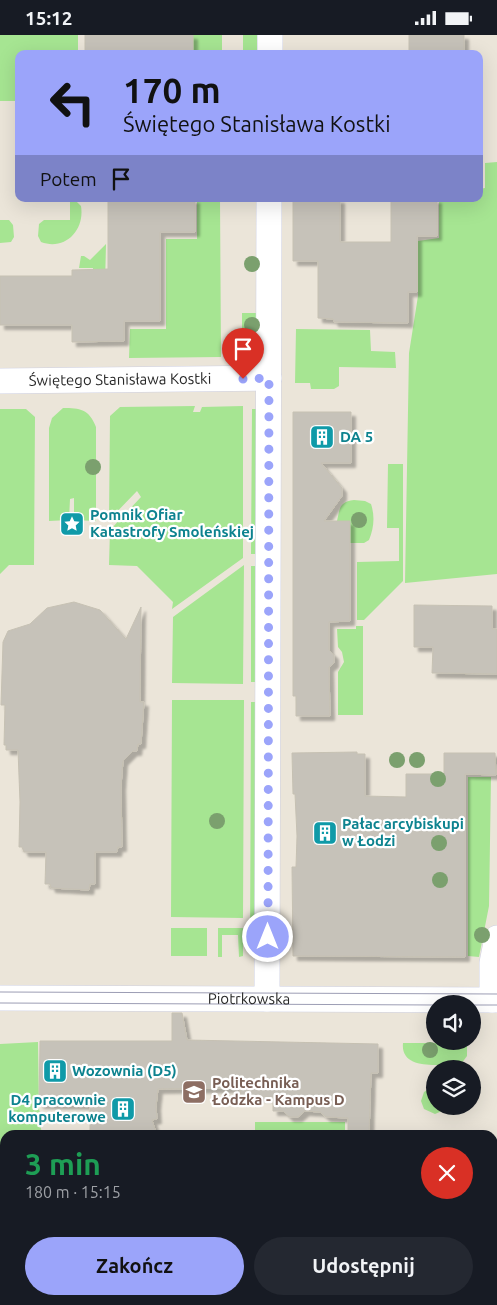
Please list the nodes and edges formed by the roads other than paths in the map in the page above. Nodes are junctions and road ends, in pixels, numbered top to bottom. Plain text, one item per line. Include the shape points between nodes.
1 (270, 35) edge
2 (270, 50) edge
3 (270, 202) edge
4 (269, 378) junction
5 (0, 381) edge
6 (497, 938) edge
7 (0, 997) edge
8 (267, 999) junction
9 (494, 1000) edge

1 - 2 street
3 - 4 street
4 - 5 street, Świętego Stanisława Kostki
4 - 8 street
6 - 9 street via 492,963
7 - 8 street, Piotrkowska
8 - 9 street, Piotrkowska

